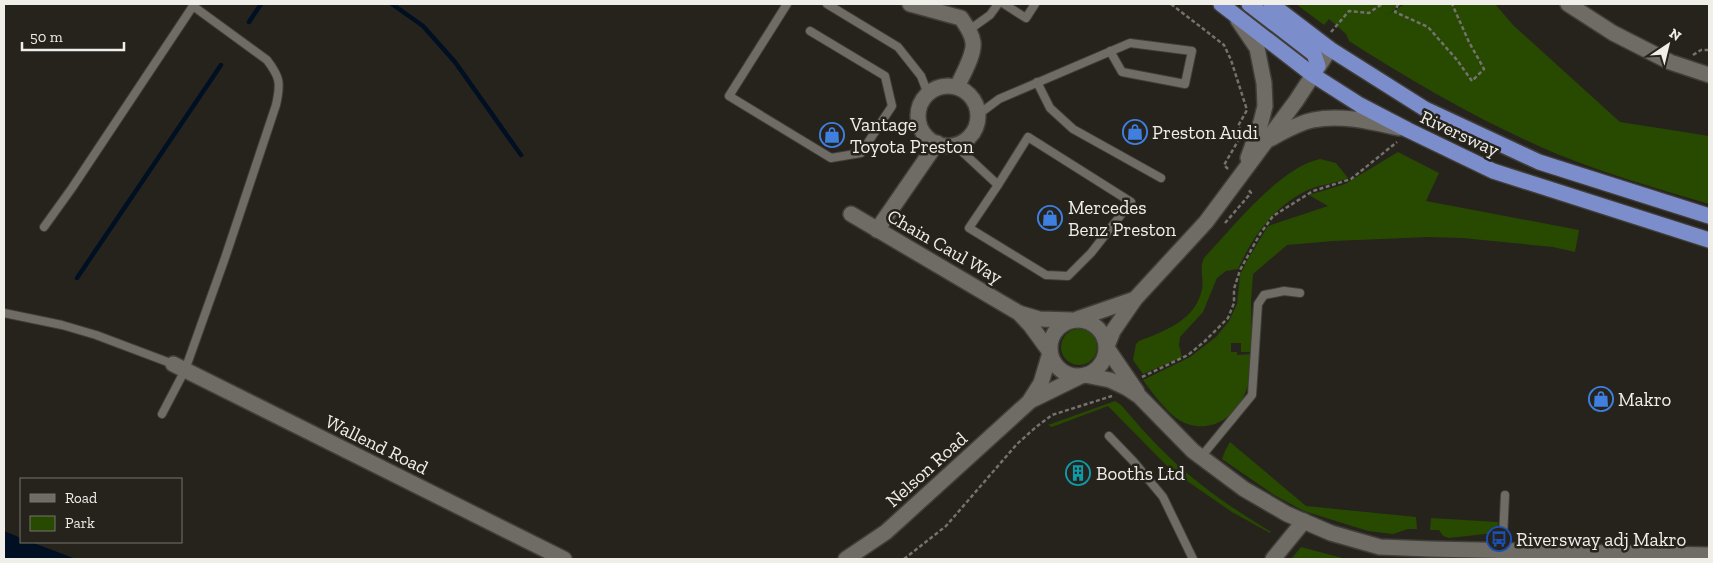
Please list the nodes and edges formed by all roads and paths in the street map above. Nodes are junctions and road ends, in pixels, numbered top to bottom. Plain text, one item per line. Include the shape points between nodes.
1 (787, 4) edge
2 (827, 4) edge
3 (910, 4) edge
4 (998, 4) edge
5 (1004, 4) edge
6 (1035, 4) edge
7 (1171, 4) edge
8 (1249, 4) edge
9 (1271, 4) edge
10 (1382, 4) edge
11 (1398, 4) edge
12 (1452, 4) edge
13 (1568, 4) edge
14 (191, 5) edge
15 (1226, 8) edge
16 (969, 30) junction
17 (810, 31) dead end
18 (1329, 42) junction
19 (1110, 51) junction
20 (1316, 71) junction
21 (1709, 75) edge
22 (1037, 82) junction
23 (957, 86) junction
24 (928, 94) junction
25 (979, 114) junction
26 (1247, 125) dead end
27 (1408, 130) junction
28 (1267, 140) junction
29 (1238, 141) dead end
30 (937, 143) junction
31 (955, 145) junction
32 (1242, 174) junction
33 (1161, 178) dead end
34 (998, 185) junction
35 (851, 214) dead end
36 (1709, 216) edge
37 (1222, 226) dead end
38 (44, 227) dead end
39 (877, 230) junction
40 (1709, 240) edge
41 (1300, 293) dead end
42 (1135, 299) junction
43 (4, 312) edge
44 (1019, 313) junction
45 (1074, 320) junction
46 (1107, 347) junction
47 (1050, 352) junction
48 (179, 367) junction
49 (1083, 376) junction
50 (1134, 387) junction
51 (1029, 402) junction
52 (162, 414) dead end
53 (1109, 436) dead end
54 (1201, 457) junction
55 (1505, 495) dead end
56 (1304, 521) junction
57 (1502, 555) edge
58 (1709, 555) edge
59 (1638, 556) edge
60 (564, 559) edge
61 (846, 559) edge
62 (904, 559) edge
63 (1193, 559) edge
64 (1273, 559) edge

1 - 17 lane via 729,96 831,158 861,153 892,106 885,76
2 - 24 lane via 898,47 921,76
3 - 16 street via 961,18
4 - 16 lane via 990,15
5 - 6 lane via 1026,18
7 - 26 path via 1224,45 1247,110 1238,126 1243,132
8 - 20 highway via 1314,54
9 - 18 highway, Riversway
10 - 18 path via 1369,13 1349,11
11 - 12 path via 1394,12 1428,27 1472,81 1484,69
13 - 21 street via 1613,33 1670,62
14 - 38 lane
14 - 48 lane via 266,60 279,79 279,91 226,258
15 - 20 highway, Riversway
15 - 32 street via 1257,48 1264,83 1261,122
16 - 23 street via 974,43
18 - 20 street
18 - 36 highway, Riversway via 1425,108 1539,162
19 - 19 lane via 1122,72 1185,84 1192,51 1130,43
19 - 22 lane
20 - 27 highway, Riversway via 1360,105
20 - 28 street
22 - 25 lane via 999,98
22 - 33 lane via 1050,108 1073,129
23 - 24 street via 940,87
23 - 25 street via 967,92
24 - 30 street via 919,111 919,121 922,131
25 - 31 street via 972,135
27 - 28 street via 1372,122 1313,120
27 - 40 highway, Riversway via 1492,171
27 - 50 path via 1391,148 1350,179 1313,191 1273,216 1240,270 1228,318 1188,355
28 - 32 street
29 - 32 path via 1224,165
30 - 31 street
30 - 39 street
31 - 34 lane
32 - 37 path via 1251,193
32 - 42 street via 1206,222
34 - 34 lane via 968,228 1046,275 1068,276 1091,253 1131,202 1028,137
35 - 39 street, Chain Caul Way
39 - 44 street, Chain Caul Way
41 - 54 lane via 1264,295 1258,304 1252,395
42 - 45 street
42 - 46 street via 1113,331
43 - 48 lane via 96,334
44 - 45 street, Chain Caul Way
44 - 47 street, Chain Caul Way
45 - 46 street via 1094,324 1105,338
45 - 47 street via 1064,323 1053,335
46 - 49 street via 1101,366
46 - 50 street
47 - 49 street via 1064,373
47 - 51 street, Nelson Road via 1042,383
48 - 52 lane
48 - 60 street, Wallend Road
49 - 50 street
49 - 51 street, Nelson Road
50 - 54 street
50 - 62 path via 1052,416 1036,426 946,526
51 - 61 street, Nelson Road via 886,532
53 - 63 lane via 1163,497
54 - 56 street via 1244,489
55 - 57 lane
56 - 57 street via 1331,533 1380,547
56 - 64 street
57 - 59 street
58 - 59 street

